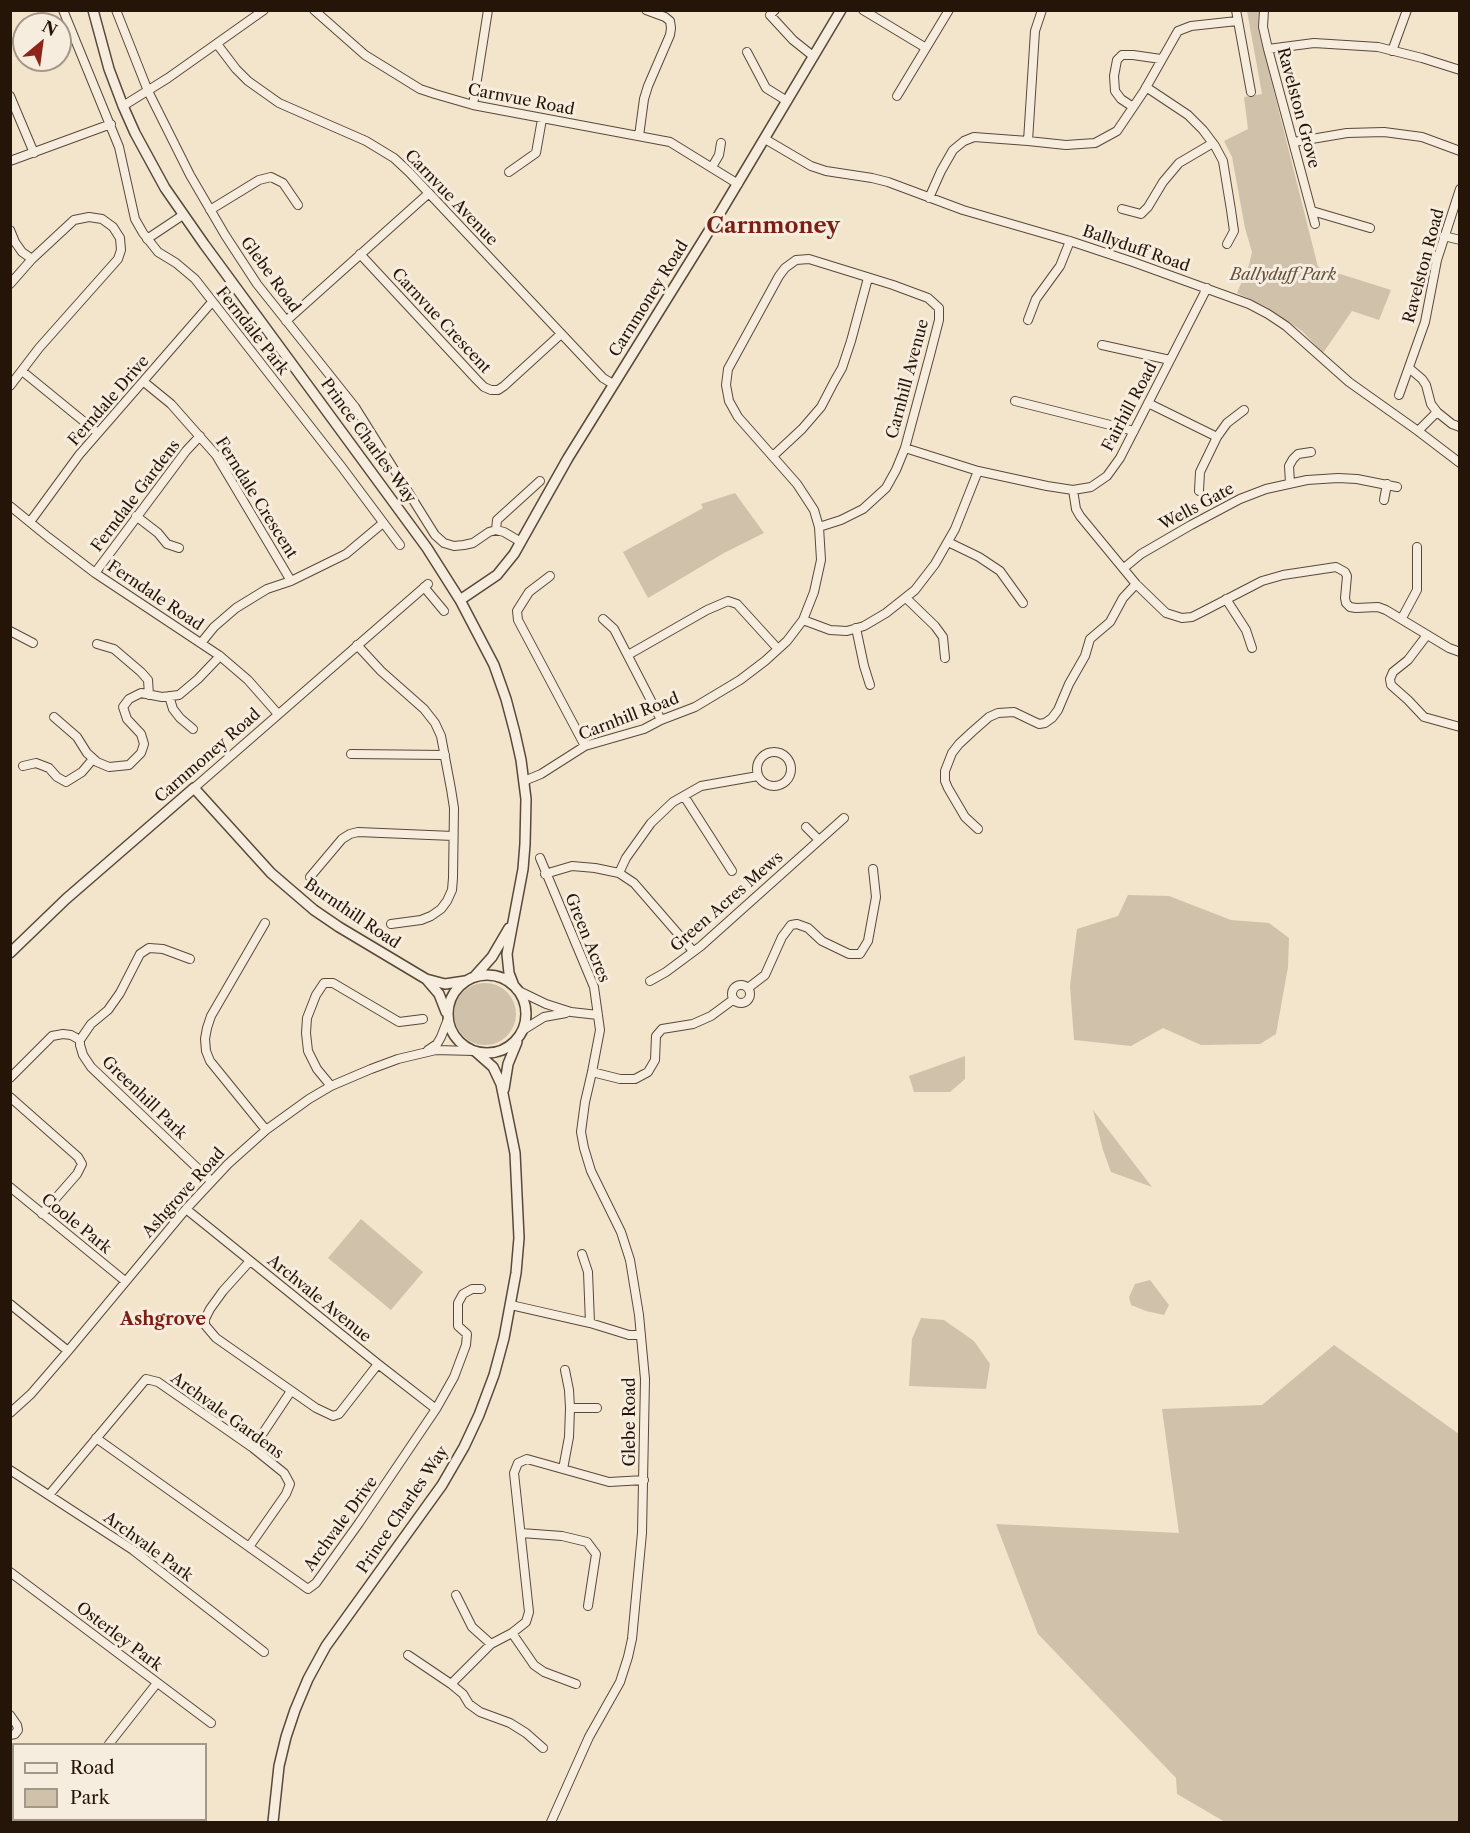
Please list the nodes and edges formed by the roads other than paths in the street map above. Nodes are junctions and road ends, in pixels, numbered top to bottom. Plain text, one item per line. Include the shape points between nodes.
1 (63, 10) edge
2 (93, 10) edge
3 (116, 10) edge
4 (264, 10) edge
5 (314, 10) edge
6 (488, 10) edge
7 (646, 10) edge
8 (774, 10) edge
9 (841, 10) edge
10 (863, 10) edge
11 (949, 10) edge
12 (1042, 10) edge
13 (1236, 10) edge
14 (1264, 10) edge
15 (1407, 10) edge
16 (1237, 21) junction
17 (217, 44) junction
18 (926, 48) junction
19 (1268, 49) junction
20 (1392, 51) junction
21 (747, 52) dead end
22 (813, 56) junction
23 (1161, 59) junction
24 (1460, 70) edge
25 (1146, 87) junction
26 (148, 91) junction
27 (1251, 92) dead end
28 (10, 96) edge
29 (897, 96) dead end
30 (787, 101) junction
31 (473, 105) junction
32 (123, 106) junction
33 (1133, 107) junction
34 (542, 119) junction
35 (111, 124) junction
36 (639, 136) junction
37 (765, 139) junction
38 (1028, 141) junction
39 (1294, 142) junction
40 (721, 143) dead end
41 (1213, 143) junction
42 (1460, 151) edge
43 (34, 153) junction
44 (10, 161) edge
45 (712, 167) junction
46 (509, 172) dead end
47 (738, 184) junction
48 (1460, 189) edge
49 (429, 193) junction
50 (929, 198) junction
51 (298, 205) dead end
52 (1122, 209) dead end
53 (210, 210) junction
54 (1312, 211) junction
55 (183, 215) junction
56 (1315, 224) dead end
57 (1370, 228) dead end
58 (10, 230) edge
59 (1444, 236) junction
60 (147, 239) junction
61 (1460, 240) edge
62 (1070, 241) junction
63 (1227, 244) dead end
64 (360, 254) junction
65 (32, 260) junction
66 (868, 278) junction
67 (10, 284) edge
68 (1207, 288) junction
69 (212, 302) junction
70 (1028, 320) dead end
71 (286, 321) junction
72 (561, 334) junction
73 (1102, 345) dead end
74 (1170, 360) junction
75 (1409, 368) junction
76 (22, 371) junction
77 (144, 382) junction
78 (613, 384) junction
79 (10, 386) edge
80 (1399, 395) dead end
81 (1015, 401) dead end
82 (1148, 403) junction
83 (1244, 410) dead end
84 (1437, 412) junction
85 (1460, 427) edge
86 (1134, 431) junction
87 (1418, 431) junction
88 (98, 433) junction
89 (201, 436) junction
90 (1217, 437) junction
91 (904, 448) junction
92 (1311, 452) dead end
93 (773, 456) junction
94 (1460, 463) edge
95 (978, 471) junction
96 (540, 481) dead end
97 (1290, 483) junction
98 (1387, 484) junction
99 (1397, 487) dead end
100 (1073, 490) junction
101 (1199, 491) dead end
102 (1384, 500) dead end
103 (10, 506) edge
104 (136, 516) junction
105 (30, 522) junction
106 (383, 524) junction
107 (819, 527) junction
108 (496, 530) junction
109 (521, 542) junction
110 (948, 542) junction
111 (400, 545) dead end
112 (1417, 547) dead end
113 (179, 548) dead end
114 (1124, 568) junction
115 (95, 573) junction
116 (550, 576) dead end
117 (291, 581) junction
118 (1136, 584) junction
119 (906, 598) junction
120 (1226, 598) junction
121 (460, 600) junction
122 (1023, 603) dead end
123 (444, 611) dead end
124 (1402, 618) junction
125 (603, 619) dead end
126 (803, 620) junction
127 (856, 628) junction
128 (10, 631) edge
129 (1427, 635) junction
130 (33, 643) dead end
131 (201, 643) junction
132 (97, 644) dead end
133 (357, 645) junction
134 (1252, 648) dead end
135 (778, 649) junction
136 (1460, 652) edge
137 (628, 655) junction
138 (220, 656) junction
139 (945, 658) dead end
140 (870, 685) dead end
141 (149, 695) junction
142 (169, 696) junction
143 (278, 714) junction
144 (54, 717) dead end
145 (661, 720) junction
146 (1460, 727) edge
147 (193, 729) dead end
148 (585, 746) junction
149 (351, 754) dead end
150 (445, 755) junction
151 (93, 759) junction
152 (23, 766) dead end
153 (758, 776) junction
154 (524, 781) junction
155 (195, 788) junction
156 (684, 796) junction
157 (844, 818) dead end
158 (806, 827) dead end
159 (978, 829) dead end
160 (453, 836) junction
161 (819, 840) junction
162 (540, 858) dead end
163 (873, 869) dead end
164 (732, 871) dead end
165 (619, 873) junction
166 (545, 874) junction
167 (310, 877) dead end
168 (513, 921) junction
169 (265, 922) dead end
170 (392, 924) dead end
171 (693, 951) junction
172 (10, 953) edge
173 (190, 959) dead end
174 (426, 979) junction
175 (470, 979) junction
176 (650, 981) dead end
177 (516, 988) junction
178 (748, 988) junction
179 (734, 999) junction
180 (571, 1012) junction
181 (598, 1015) junction
182 (448, 1017) junction
183 (423, 1019) dead end
184 (522, 1032) junction
185 (80, 1040) junction
186 (424, 1052) junction
187 (475, 1052) junction
188 (592, 1072) junction
189 (10, 1078) edge
190 (331, 1086) junction
191 (504, 1092) junction
192 (10, 1096) edge
193 (266, 1130) junction
194 (211, 1181) junction
195 (10, 1187) edge
196 (186, 1209) junction
197 (42, 1214) junction
198 (582, 1254) dead end
199 (250, 1261) junction
200 (124, 1281) junction
201 (481, 1289) dead end
202 (10, 1304) edge
203 (511, 1305) junction
204 (590, 1323) junction
205 (641, 1335) junction
206 (68, 1350) junction
207 (378, 1364) junction
208 (565, 1370) dead end
209 (291, 1390) junction
210 (570, 1408) junction
211 (597, 1408) dead end
212 (436, 1409) junction
213 (10, 1413) edge
214 (96, 1438) junction
215 (253, 1448) junction
216 (563, 1469) junction
217 (10, 1470) edge
218 (644, 1480) junction
219 (49, 1495) junction
220 (521, 1533) junction
221 (249, 1547) junction
222 (10, 1572) edge
223 (456, 1595) dead end
224 (588, 1606) dead end
225 (512, 1633) junction
226 (490, 1644) junction
227 (264, 1652) dead end
228 (408, 1655) dead end
229 (157, 1683) junction
230 (576, 1683) dead end
231 (451, 1684) junction
232 (10, 1714) edge
233 (211, 1724) dead end
234 (10, 1735) edge
235 (111, 1743) edge
236 (543, 1748) dead end
237 (273, 1822) edge
238 (551, 1822) edge

1 - 35 street, Ferndale Park
2 - 32 street, Prince Charles Way
3 - 26 street, Glebe Road
4 - 17 street
5 - 31 street, Carnvue Road via 365,55 402,78 435,94
6 - 31 street
7 - 36 street via 665,17 671,28 644,99
8 - 22 street via 770,15
9 - 22 street, Carnmoney Road
10 - 18 street
11 - 18 street
12 - 38 street via 1035,30
13 - 16 street
14 - 19 street, Ravelston Grove
15 - 20 street
16 - 23 street via 1178,31
16 - 27 street
17 - 26 street
17 - 49 street, Carnvue Avenue via 236,69 262,91 292,110 380,148
18 - 29 street
19 - 20 street via 1314,44
19 - 39 street, Ravelston Grove
20 - 24 street
21 - 30 street via 766,88
22 - 30 street, Carnmoney Road
23 - 25 street
23 - 33 street via 1122,55 1117,60 1115,91
25 - 33 street
25 - 41 street via 1188,115
26 - 32 street
26 - 53 street, Glebe Road
28 - 43 street
30 - 37 street, Carnmoney Road
31 - 34 street, Carnvue Road
32 - 55 street, Prince Charles Way via 151,165
33 - 38 street via 1117,131 1095,143
34 - 36 street, Carnvue Road
34 - 46 street via 536,153
35 - 43 street
35 - 60 street, Ferndale Park via 135,219
36 - 45 street, Carnvue Road via 670,142
37 - 47 street, Carnmoney Road
37 - 50 street, Ballyduff Road via 812,166 888,182
38 - 50 street via 974,137 964,141 953,150
39 - 42 street via 1347,133 1384,132 1422,137
39 - 54 street, Ravelston Grove
40 - 45 street
41 - 52 street via 1179,163 1141,214
41 - 63 street via 1222,161 1234,231
43 - 44 street
45 - 47 street, Carnvue Road
47 - 78 street, Carnmoney Road
48 - 59 street, Ravelston Road
49 - 64 street
49 - 72 street, Carnvue Avenue
50 - 62 street, Ballyduff Road
51 - 53 street via 283,183 271,177 259,180
53 - 71 street, Glebe Road via 257,284
54 - 56 street, Ravelston Grove
54 - 57 street
55 - 60 street
55 - 121 street, Prince Charles Way via 427,548
58 - 65 street
59 - 61 street
59 - 75 street, Ravelston Road via 1425,321
60 - 69 street, Ferndale Park via 195,279
62 - 68 street, Ballyduff Road
62 - 70 street
64 - 71 street
64 - 72 street, Carnvue Crescent via 477,380 491,390 504,386
65 - 67 street
65 - 76 street via 74,220 102,219 120,238 118,259
66 - 91 street, Carnhill Avenue via 928,298 939,308
66 - 93 street via 842,368 821,407
66 - 93 street, Carnhill Avenue via 808,259 796,260 779,276 741,343 728,369 729,401
68 - 74 street, Fairhill Road
68 - 87 street, Ballyduff Road via 1249,304 1286,326 1348,382
69 - 77 street, Ferndale Drive
69 - 106 street, Ferndale Park
71 - 108 street, Glebe Road via 355,407 435,536 444,543 465,545
72 - 78 street, Carnvue Avenue
73 - 74 street
74 - 82 street, Fairhill Road
75 - 80 street, Ravelston Road
75 - 84 street via 1426,385
76 - 79 street
76 - 88 street
77 - 88 street, Ferndale Drive
77 - 89 street, Ferndale Crescent
78 - 109 street, Carnmoney Road
81 - 86 street
82 - 86 street, Fairhill Road
82 - 90 street
83 - 90 street
84 - 85 street
84 - 87 street
86 - 100 street, Fairhill Road via 1107,476 1091,487
87 - 94 street, Ballyduff Road
88 - 105 street, Ferndale Drive
89 - 104 street, Ferndale Gardens
89 - 117 street, Ferndale Crescent via 222,464
90 - 101 street via 1200,472
91 - 95 street
91 - 107 street, Carnhill Avenue via 885,488 863,509
92 - 97 street via 1293,459 1289,466
93 - 107 street, Carnhill Avenue via 814,510
95 - 100 street
95 - 110 street
96 - 108 street via 497,520
97 - 98 street, Wells Gate via 1338,478
97 - 114 street, Wells Gate via 1240,499 1164,540
98 - 99 street, Wells Gate
98 - 102 street
100 - 114 street via 1080,516
103 - 105 street, Ferndale Road
104 - 113 street via 166,544
104 - 115 street, Ferndale Gardens
105 - 115 street, Ferndale Road
106 - 111 street, Ferndale Park
106 - 117 street via 346,554
107 - 126 street, Carnhill Road via 821,560
108 - 109 street
109 - 121 street, Carnmoney Road via 497,575
110 - 119 street via 922,582
110 - 122 street via 1000,571
112 - 124 street via 1417,590
114 - 118 street
115 - 131 street, Ferndale Road
116 - 148 street via 530,592 517,611 518,620
117 - 131 street via 267,589 236,608
118 - 120 street via 1159,609 1182,618
118 - 159 street via 1110,622 1090,639 1052,718 1039,724 1014,712 998,713 952,753 945,781 965,817
119 - 127 street
119 - 139 street via 936,626
120 - 124 street via 1283,575 1336,567 1347,576 1345,597 1350,607 1378,607
120 - 134 street
121 - 154 street, Prince Charles Way via 494,666 506,699
123 - 133 street, Carnmoney Road via 426,585
124 - 129 street
125 - 137 street via 614,629
126 - 127 street via 830,630
126 - 135 street, Carnhill Road
127 - 140 street
128 - 130 street
129 - 136 street
129 - 146 street via 1393,672 1391,685 1424,717
131 - 138 street, Ferndale Road
132 - 141 street via 114,649 136,666 148,680
133 - 143 street, Carnmoney Road
133 - 150 street via 424,709 441,736
135 - 137 street via 737,604 728,601
135 - 145 street, Carnhill Road via 740,680 695,707
137 - 145 street
138 - 142 street via 179,695
138 - 143 street, Ferndale Road
141 - 142 street
141 - 151 street via 141,693 123,707 127,719 141,734 141,753 129,765 109,767
142 - 147 street via 173,709
143 - 155 street, Carnmoney Road
144 - 151 street via 77,737
145 - 148 street, Carnhill Road via 644,729
148 - 154 street, Carnhill Road
149 - 150 street
150 - 160 street via 454,808
151 - 152 street via 66,782 36,763
153 - 153 street via 760,760 769,753 785,756 791,766 782,785 771,786
153 - 156 street via 701,786
154 - 168 street, Prince Charles Way via 525,844
155 - 172 street, Carnmoney Road via 66,899
155 - 174 street, Burnthill Road via 256,858 298,897 339,927
156 - 164 street
156 - 165 street via 651,823
157 - 161 street, Green Acres Mews
158 - 161 street
160 - 167 street via 350,834
160 - 170 street via 452,890 447,901 431,916
161 - 171 street, Green Acres Mews
162 - 166 street, Green Acres
163 - 178 street via 876,897 868,941 860,954 849,954 822,941 808,928 790,925 765,975
165 - 166 street, Green Acres via 572,866
165 - 171 street, Green Acres via 634,883
166 - 181 street, Green Acres via 594,987
168 - 175 street, Prince Charles Way via 498,948
168 - 177 street, Prince Charles Way via 507,962
169 - 193 street via 211,1016 205,1038 210,1061
171 - 176 street, Green Acres Mews
173 - 185 street via 164,949 149,948 140,954 120,993
174 - 175 street, Burnthill Road via 445,984
174 - 182 street, Burnthill Road via 439,994
175 - 177 street via 495,976
175 - 182 street via 452,996
177 - 180 street
177 - 184 street via 526,1013
178 - 179 street via 737,986
178 - 179 street via 747,1001
179 - 188 street via 693,1024 662,1029 656,1036 655,1060 648,1072 620,1079
180 - 181 street
180 - 184 street via 544,1017
181 - 188 street, Glebe Road via 600,1030
182 - 186 street via 437,1044
182 - 187 street via 459,1042
183 - 190 street via 399,1022 333,983 324,983 307,1018 306,1033 308,1051
184 - 187 street via 506,1049 486,1054
184 - 191 street, Prince Charles Way via 508,1064
185 - 189 street via 71,1035 52,1036
185 - 194 street, Greenhill Park via 91,1067
186 - 187 street, Ashgrove Road
186 - 190 street, Ashgrove Road
187 - 191 street, Prince Charles Way via 493,1067
188 - 205 street, Glebe Road via 581,1132 591,1171 630,1260
190 - 193 street, Ashgrove Road
191 - 203 street, Prince Charles Way via 518,1199 519,1238
192 - 197 street via 82,1164
193 - 194 street, Ashgrove Road
194 - 196 street, Ashgrove Road
195 - 197 street, Coole Park
196 - 199 street, Archvale Avenue
196 - 200 street, Ashgrove Road
197 - 200 street, Coole Park
198 - 204 street via 588,1272
199 - 207 street, Archvale Avenue
199 - 209 street via 210,1309 205,1325 216,1338
200 - 206 street, Ashgrove Road
201 - 212 street, Archvale Drive via 463,1294 458,1303 458,1326 467,1334 466,1345
202 - 206 street
203 - 204 street
203 - 237 street, Prince Charles Way via 494,1375 464,1447 308,1679 284,1747
204 - 205 street
205 - 218 street, Glebe Road via 645,1378
206 - 213 street, Ashgrove Road
207 - 209 street via 339,1414 333,1416
207 - 212 street, Archvale Avenue
208 - 210 street
209 - 215 street
210 - 211 street
210 - 216 street
212 - 221 street, Archvale Drive via 359,1523 308,1589
214 - 215 street, Archvale Gardens via 146,1379 158,1382
214 - 219 street, Archvale Gardens
214 - 221 street, Archvale Drive
215 - 221 street, Archvale Gardens via 284,1473 290,1484
216 - 218 street via 609,1482
216 - 220 street via 526,1459 518,1463 514,1473
217 - 219 street, Archvale Park
218 - 238 street, Glebe Road via 628,1657 620,1682 589,1737
219 - 227 street, Archvale Park via 133,1550
220 - 224 street via 587,1542 596,1554
220 - 225 street via 529,1612 526,1622
222 - 229 street, Osterley Park
223 - 226 street via 472,1627
225 - 226 street
225 - 230 street via 534,1665
226 - 231 street
228 - 231 street
229 - 233 street, Osterley Park
229 - 235 street
231 - 236 street via 480,1712 510,1723
232 - 234 street via 18,1730

